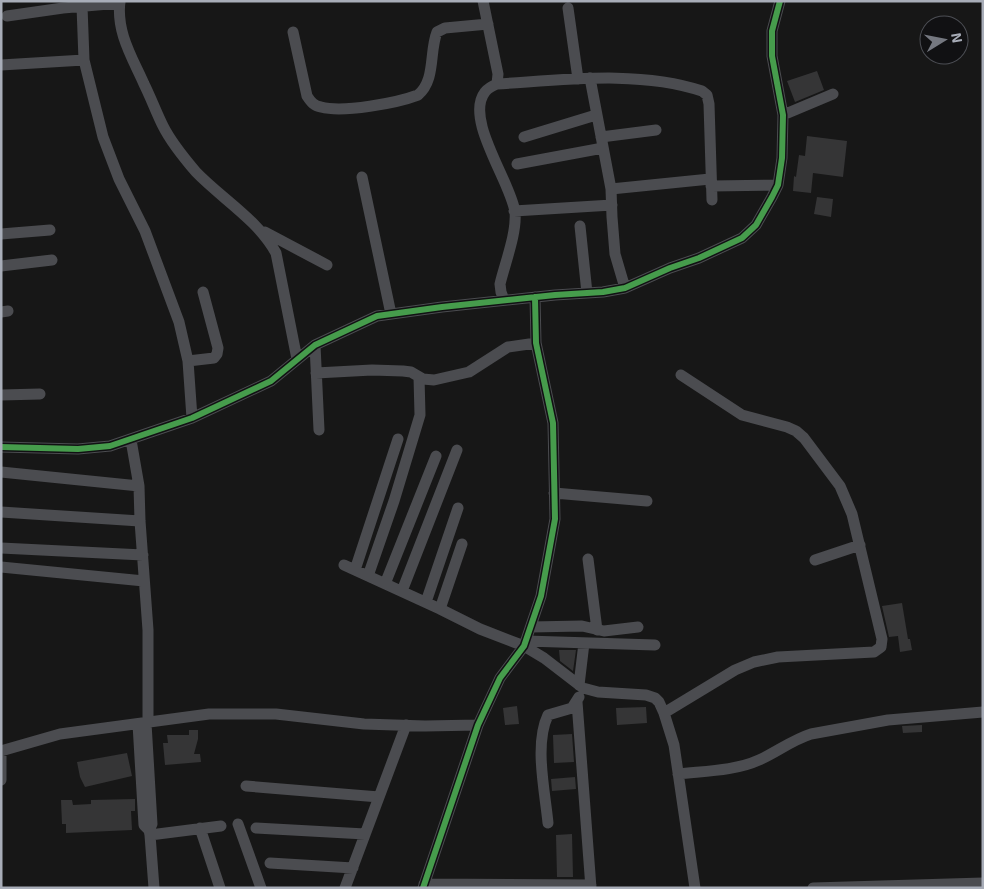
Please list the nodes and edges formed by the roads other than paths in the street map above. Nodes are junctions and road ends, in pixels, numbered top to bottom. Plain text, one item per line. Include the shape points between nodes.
1 (483, 1) edge
2 (780, 1) edge
3 (120, 2) edge
4 (82, 6) junction
5 (568, 8) dead end
6 (7, 16) dead end
7 (488, 24) junction
8 (293, 32) dead end
9 (84, 60) junction
10 (1, 65) edge
11 (584, 79) junction
12 (497, 84) junction
13 (833, 94) dead end
14 (596, 115) junction
15 (783, 116) junction
16 (656, 130) dead end
17 (524, 137) dead end
18 (602, 142) junction
19 (517, 164) dead end
20 (362, 177) dead end
21 (711, 183) junction
22 (778, 185) junction
23 (611, 190) junction
24 (712, 200) dead end
25 (612, 205) junction
26 (514, 210) junction
27 (580, 226) dead end
28 (259, 229) junction
29 (50, 230) dead end
30 (1, 234) edge
31 (52, 260) dead end
32 (327, 265) dead end
33 (1, 266) edge
34 (624, 288) junction
35 (204, 292) dead end
36 (587, 293) junction
37 (535, 297) junction
38 (504, 300) junction
39 (391, 314) junction
40 (536, 343) junction
41 (314, 345) junction
42 (298, 359) junction
43 (188, 361) junction
44 (316, 373) junction
45 (681, 376) dead end
46 (419, 377) junction
47 (40, 394) dead end
48 (1, 395) edge
49 (192, 418) junction
50 (319, 430) dead end
51 (131, 440) junction
52 (398, 440) dead end
53 (1, 446) edge
54 (457, 450) dead end
55 (436, 456) dead end
56 (1, 472) edge
57 (139, 486) junction
58 (554, 493) junction
59 (647, 501) dead end
60 (458, 508) dead end
61 (1, 512) edge
62 (140, 520) junction
63 (462, 544) dead end
64 (860, 546) junction
65 (1, 548) edge
66 (143, 555) junction
67 (588, 559) dead end
68 (815, 560) dead end
69 (344, 565) dead end
70 (1, 567) edge
71 (355, 570) junction
72 (368, 576) junction
73 (144, 581) junction
74 (385, 584) junction
75 (402, 591) junction
76 (426, 602) junction
77 (440, 609) junction
78 (530, 627) junction
79 (638, 627) dead end
80 (597, 630) junction
81 (584, 643) junction
82 (525, 644) junction
83 (655, 645) dead end
84 (581, 686) junction
85 (577, 702) junction
86 (983, 712) edge
87 (664, 713) junction
88 (144, 723) junction
89 (406, 725) junction
90 (478, 725) junction
91 (1, 751) edge
92 (678, 774) junction
93 (1, 780) edge
94 (246, 786) dead end
95 (379, 797) junction
96 (548, 823) dead end
97 (238, 824) dead end
98 (221, 826) dead end
99 (200, 828) junction
100 (256, 828) dead end
101 (150, 832) junction
102 (365, 834) junction
103 (270, 863) dead end
104 (353, 868) junction
105 (983, 883) edge
106 (424, 886) edge
107 (591, 886) edge
108 (154, 888) edge
109 (220, 888) edge
110 (261, 888) edge
111 (345, 888) edge
112 (695, 888) edge
113 (813, 888) edge

1 - 7 street
2 - 15 street via 772,31 772,56
3 - 4 street
3 - 28 street via 121,29 130,56 163,126 198,173
4 - 6 street
4 - 9 street
5 - 11 street
7 - 8 street via 445,28 437,32 428,81 418,95 365,107 329,109 312,103 307,96
7 - 12 street
9 - 10 street
9 - 43 street via 103,137 119,179 145,231 179,322
11 - 12 street
11 - 14 street
11 - 21 street via 656,80 707,95
12 - 26 street via 489,88 480,102 481,118 486,141
13 - 15 street
14 - 17 street
14 - 18 street
15 - 22 street
16 - 18 street
18 - 19 street
18 - 23 street
20 - 39 street
21 - 22 street
21 - 23 street
21 - 24 street
22 - 34 street via 756,225 742,238
23 - 25 street
25 - 26 street
25 - 34 street via 615,254
26 - 38 street via 514,230 500,284
27 - 36 street
28 - 32 street
28 - 42 street via 270,242 279,264
29 - 30 street
31 - 33 street
34 - 36 street
35 - 43 street via 217,354 214,358
36 - 37 street
37 - 38 street
37 - 40 street
38 - 39 street
39 - 41 street via 377,316
40 - 46 street via 508,347 478,368 460,375 429,380
40 - 58 street via 553,423
41 - 42 street
41 - 44 street
42 - 49 street via 271,380
43 - 49 street
44 - 46 street via 403,371
44 - 50 street
45 - 64 street via 742,415 788,427 804,438 840,486 852,514
46 - 72 street via 420,415
47 - 48 street
49 - 51 street
51 - 53 street via 94,449
51 - 57 street
52 - 71 street
54 - 75 street
55 - 74 street
56 - 57 street
57 - 62 street
58 - 59 street
58 - 78 street via 555,519 541,596
60 - 76 street
61 - 62 street
62 - 66 street
63 - 77 street
64 - 68 street
64 - 87 street via 877,613 881,647 874,652 778,657 754,662
65 - 66 street
66 - 73 street
67 - 80 street
69 - 71 street
70 - 73 street
71 - 72 street
72 - 74 street
73 - 88 street via 148,630
74 - 75 street
75 - 76 street
76 - 77 street
77 - 82 street via 480,629
78 - 80 street via 582,626
78 - 82 street
79 - 80 street
81 - 82 street
81 - 83 street
81 - 84 street
82 - 84 street
82 - 90 street via 500,678
84 - 85 street
84 - 87 street via 598,692 646,695 659,702
85 - 96 street via 572,708 548,715 545,720 541,746
85 - 107 street
86 - 92 street via 888,720 811,734 746,765
87 - 92 street via 674,745
88 - 89 street via 209,714 276,714 364,724
88 - 91 street via 60,734
88 - 101 street
89 - 90 street
89 - 95 street
90 - 106 street
91 - 93 street
92 - 112 street
94 - 95 street
95 - 102 street
97 - 110 street
98 - 99 street
99 - 101 street
99 - 109 street
100 - 102 street
101 - 108 street
102 - 104 street
103 - 104 street
104 - 111 street
105 - 113 street
106 - 107 street

